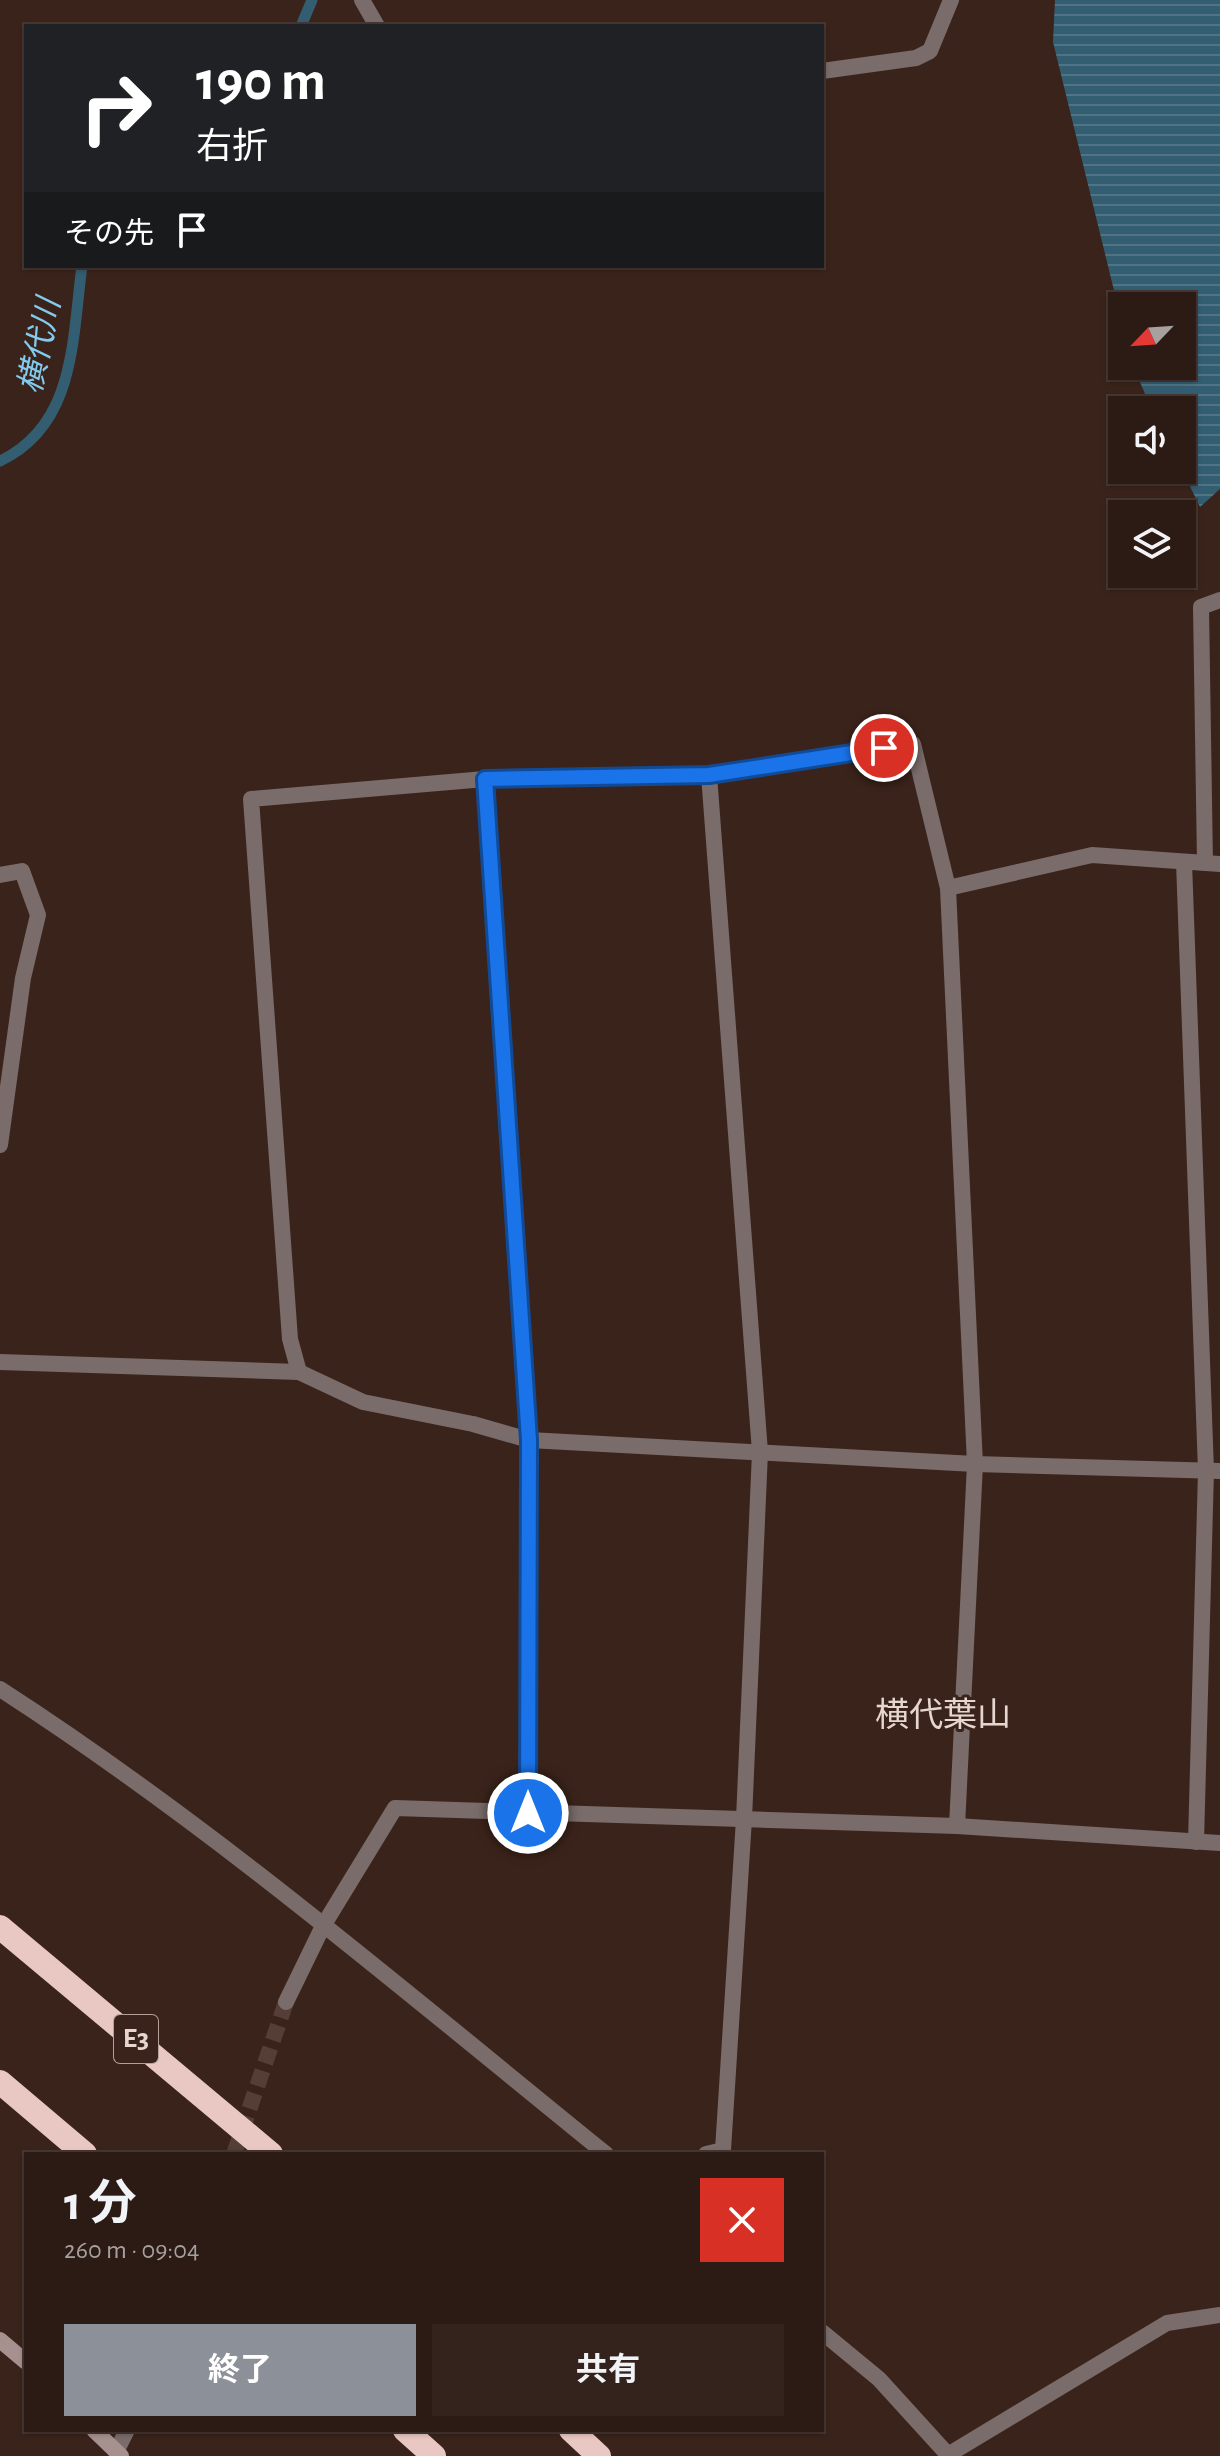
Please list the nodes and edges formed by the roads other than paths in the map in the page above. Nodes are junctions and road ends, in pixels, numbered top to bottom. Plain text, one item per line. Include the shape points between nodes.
1 (362, 0) edge
2 (951, 0) edge
3 (376, 24) edge
4 (824, 71) edge
5 (1220, 600) edge
6 (709, 775) junction
7 (485, 779) junction
8 (1184, 862) junction
9 (1212, 864) edge
10 (0, 875) edge
11 (948, 888) junction
12 (0, 1145) edge
13 (0, 1362) edge
14 (299, 1372) junction
15 (529, 1440) junction
16 (760, 1452) junction
17 (975, 1464) junction
18 (1213, 1471) edge
19 (0, 1689) edge
20 (528, 1813) junction
21 (744, 1819) junction
22 (957, 1826) junction
23 (1196, 1842) junction
24 (1220, 1843) edge
25 (323, 1926) junction
26 (0, 1927) edge
27 (286, 2002) tunnel mouth
28 (0, 2082) edge
29 (83, 2152) edge
30 (269, 2152) edge
31 (604, 2152) edge
32 (714, 2152) edge
33 (1220, 2315) edge
34 (824, 2334) edge
35 (1, 2343) edge
36 (24, 2360) edge
37 (96, 2432) edge
38 (126, 2432) edge
39 (407, 2432) edge
40 (573, 2432) edge
41 (118, 2454) edge
42 (434, 2456) edge
43 (599, 2456) edge
44 (948, 2456) edge

1 - 3 street
2 - 4 street via 930,51 916,58
5 - 9 street via 1201,607
6 - 7 street
6 - 11 street via 913,744
6 - 16 street
7 - 14 street via 251,799 290,1339
7 - 15 street
8 - 9 street
8 - 11 street via 1092,855
8 - 18 street
10 - 12 street via 22,871 38,915 23,978
11 - 17 street
13 - 14 street
14 - 15 street via 363,1402
15 - 16 street
15 - 20 street
16 - 17 street
16 - 21 street
17 - 18 street
17 - 22 street
18 - 23 street
19 - 25 street via 90,1747
20 - 21 street
20 - 25 street via 395,1808
21 - 22 street
21 - 32 street via 723,2150
22 - 23 street
23 - 24 street
25 - 27 street
25 - 31 street
26 - 30 highway, E3
28 - 29 highway
33 - 44 street via 1167,2323
34 - 44 street via 879,2379
35 - 36 street
37 - 41 street
38 - 41 street
39 - 42 highway
40 - 43 highway

